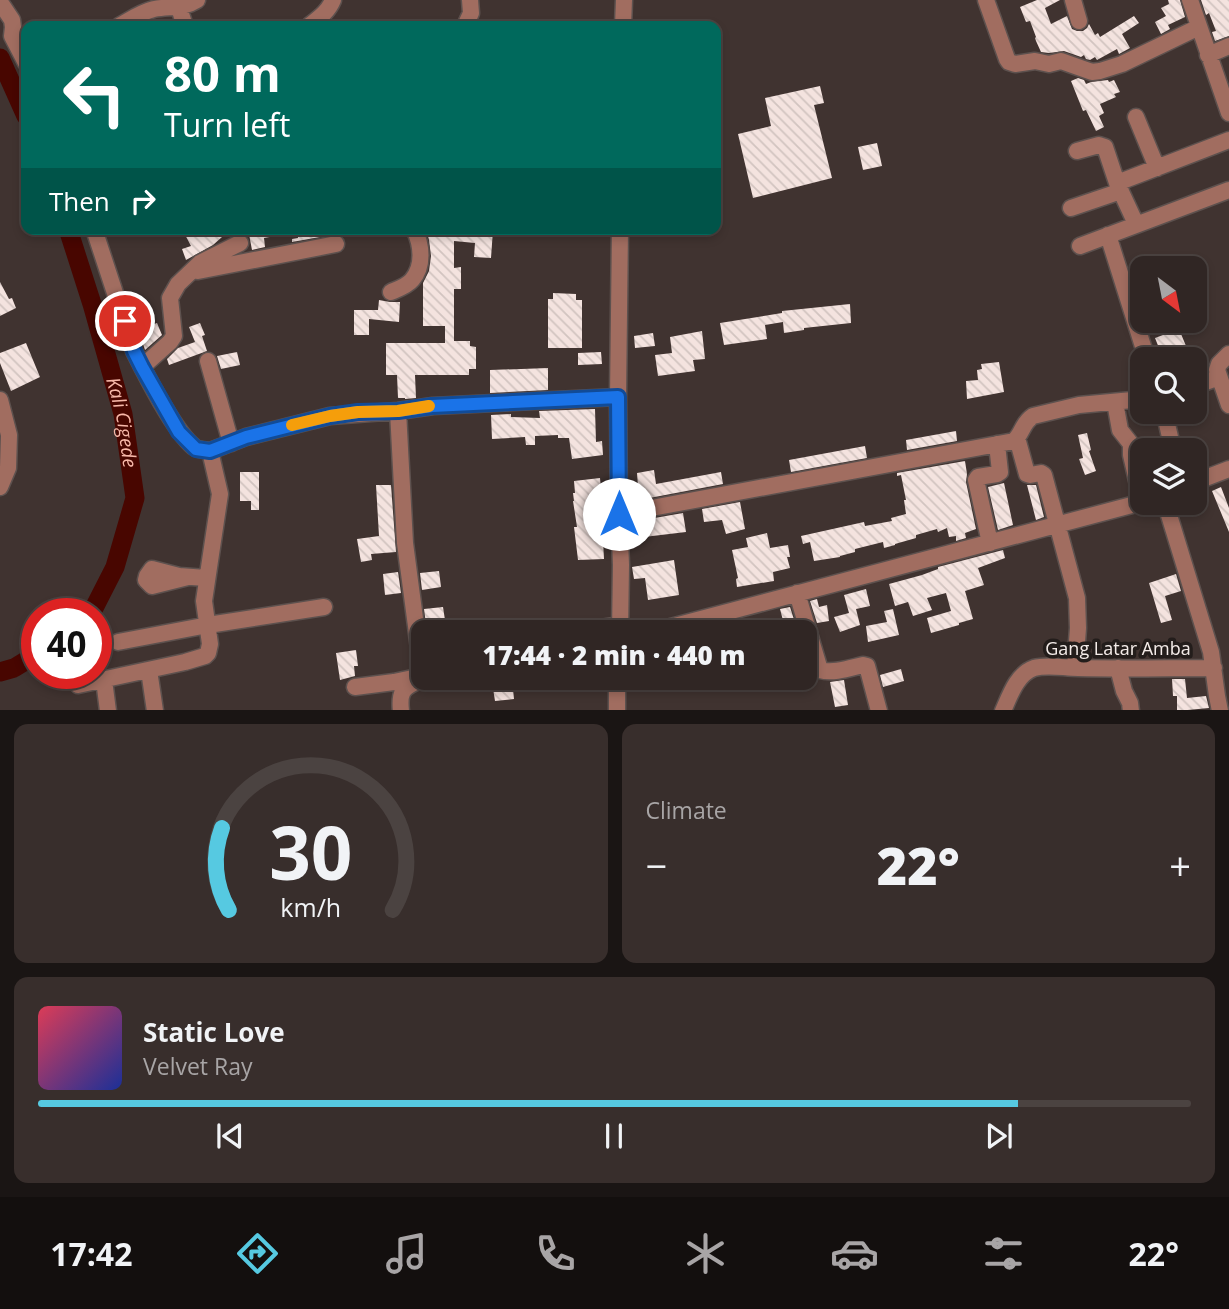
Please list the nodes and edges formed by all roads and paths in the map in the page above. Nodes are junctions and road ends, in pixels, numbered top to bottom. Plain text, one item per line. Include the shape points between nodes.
1 (197, 0) edge
2 (333, 0) edge
3 (470, 0) edge
4 (624, 0) edge
5 (986, 0) edge
6 (1073, 0) edge
7 (1190, 0) edge
8 (0, 2) edge
9 (179, 8) junction
10 (128, 21) edge
11 (183, 21) edge
12 (316, 21) edge
13 (467, 21) edge
14 (623, 21) edge
15 (1079, 21) dead end
16 (1199, 27) junction
17 (1229, 46) edge
18 (21, 53) edge
19 (1208, 55) junction
20 (1229, 113) edge
21 (1136, 117) dead end
22 (1229, 140) edge
23 (1077, 151) dead end
24 (1157, 168) junction
25 (1119, 187) junction
26 (1229, 190) edge
27 (1071, 208) dead end
28 (1136, 224) junction
29 (1108, 234) junction
30 (96, 235) edge
31 (416, 235) edge
32 (620, 235) edge
33 (240, 243) dead end
34 (336, 244) dead end
35 (1080, 246) dead end
36 (188, 272) junction
37 (391, 292) dead end
38 (1143, 347) edge
39 (1229, 354) edge
40 (208, 361) dead end
41 (142, 367) junction
42 (1219, 377) junction
43 (1207, 382) edge
44 (618, 397) junction
45 (0, 400) edge
46 (1130, 400) edge
47 (1115, 402) junction
48 (1229, 405) edge
49 (398, 411) junction
50 (1017, 438) junction
51 (231, 443) junction
52 (1130, 443) edge
53 (997, 444) junction
54 (210, 451) junction
55 (1229, 469) edge
56 (1207, 477) edge
57 (0, 487) edge
58 (1130, 505) edge
59 (619, 514) junction
60 (1170, 515) edge
61 (1057, 525) junction
62 (990, 543) junction
63 (188, 577) dead end
64 (206, 578) junction
65 (797, 593) junction
66 (324, 607) dead end
67 (416, 620) edge
68 (620, 620) edge
69 (697, 620) edge
70 (208, 625) junction
71 (118, 642) dead end
72 (1075, 668) junction
73 (1118, 668) junction
74 (1214, 668) junction
75 (149, 670) junction
76 (112, 678) edge
77 (411, 679) edge
78 (411, 684) edge
79 (355, 687) dead end
80 (105, 689) edge
81 (618, 690) edge
82 (1223, 706) edge
83 (108, 710) edge
84 (155, 710) edge
85 (401, 710) edge
86 (617, 710) edge
87 (879, 710) edge
88 (1003, 710) edge
89 (1131, 710) edge

1 - 9 street
2 - 12 street
3 - 13 street
4 - 14 street
5 - 16 street via 1007,59 1014,64 1061,61 1100,71
6 - 15 street
7 - 16 street
8 - 18 street via 12,20 12,36
9 - 10 street via 144,12
9 - 11 street
16 - 19 street
17 - 19 street
19 - 20 street
21 - 24 street
22 - 24 street
23 - 25 street via 1105,147
24 - 25 street
25 - 27 street
25 - 28 street
26 - 28 street
28 - 29 street
29 - 35 street
29 - 38 street
30 - 41 street
31 - 37 street via 421,248 415,275 410,283
32 - 44 street
33 - 36 street
34 - 36 street
36 - 41 street via 170,298 174,337
39 - 42 street via 1219,364
40 - 51 street
41 - 54 street via 179,432 196,449
42 - 43 street
42 - 48 street
44 - 49 street
44 - 59 street
45 - 57 street via 9,446 8,468
46 - 47 street
47 - 50 street via 1034,416
47 - 52 street via 1120,430
49 - 51 street via 330,416
49 - 67 street via 405,544
50 - 53 street
50 - 61 street via 1027,474 1044,475
51 - 54 street
53 - 59 street
53 - 62 street via 1000,472 976,480
54 - 64 street via 220,494
55 - 56 street
58 - 61 street
59 - 68 street
60 - 74 street
61 - 62 street
61 - 72 street via 1077,598
62 - 65 street
63 - 64 street
64 - 70 street
65 - 69 street
65 - 87 street via 820,670 867,666
66 - 70 street
70 - 71 street
70 - 75 street via 205,656
72 - 73 street, Gang Latar Amba
72 - 88 street, Gang Latar Amba via 1034,668 1023,675
73 - 74 street, Gang Latar Amba
73 - 89 street
74 - 82 street
75 - 76 street
75 - 84 street
77 - 79 street
78 - 85 street via 399,698
80 - 83 street
81 - 86 street

